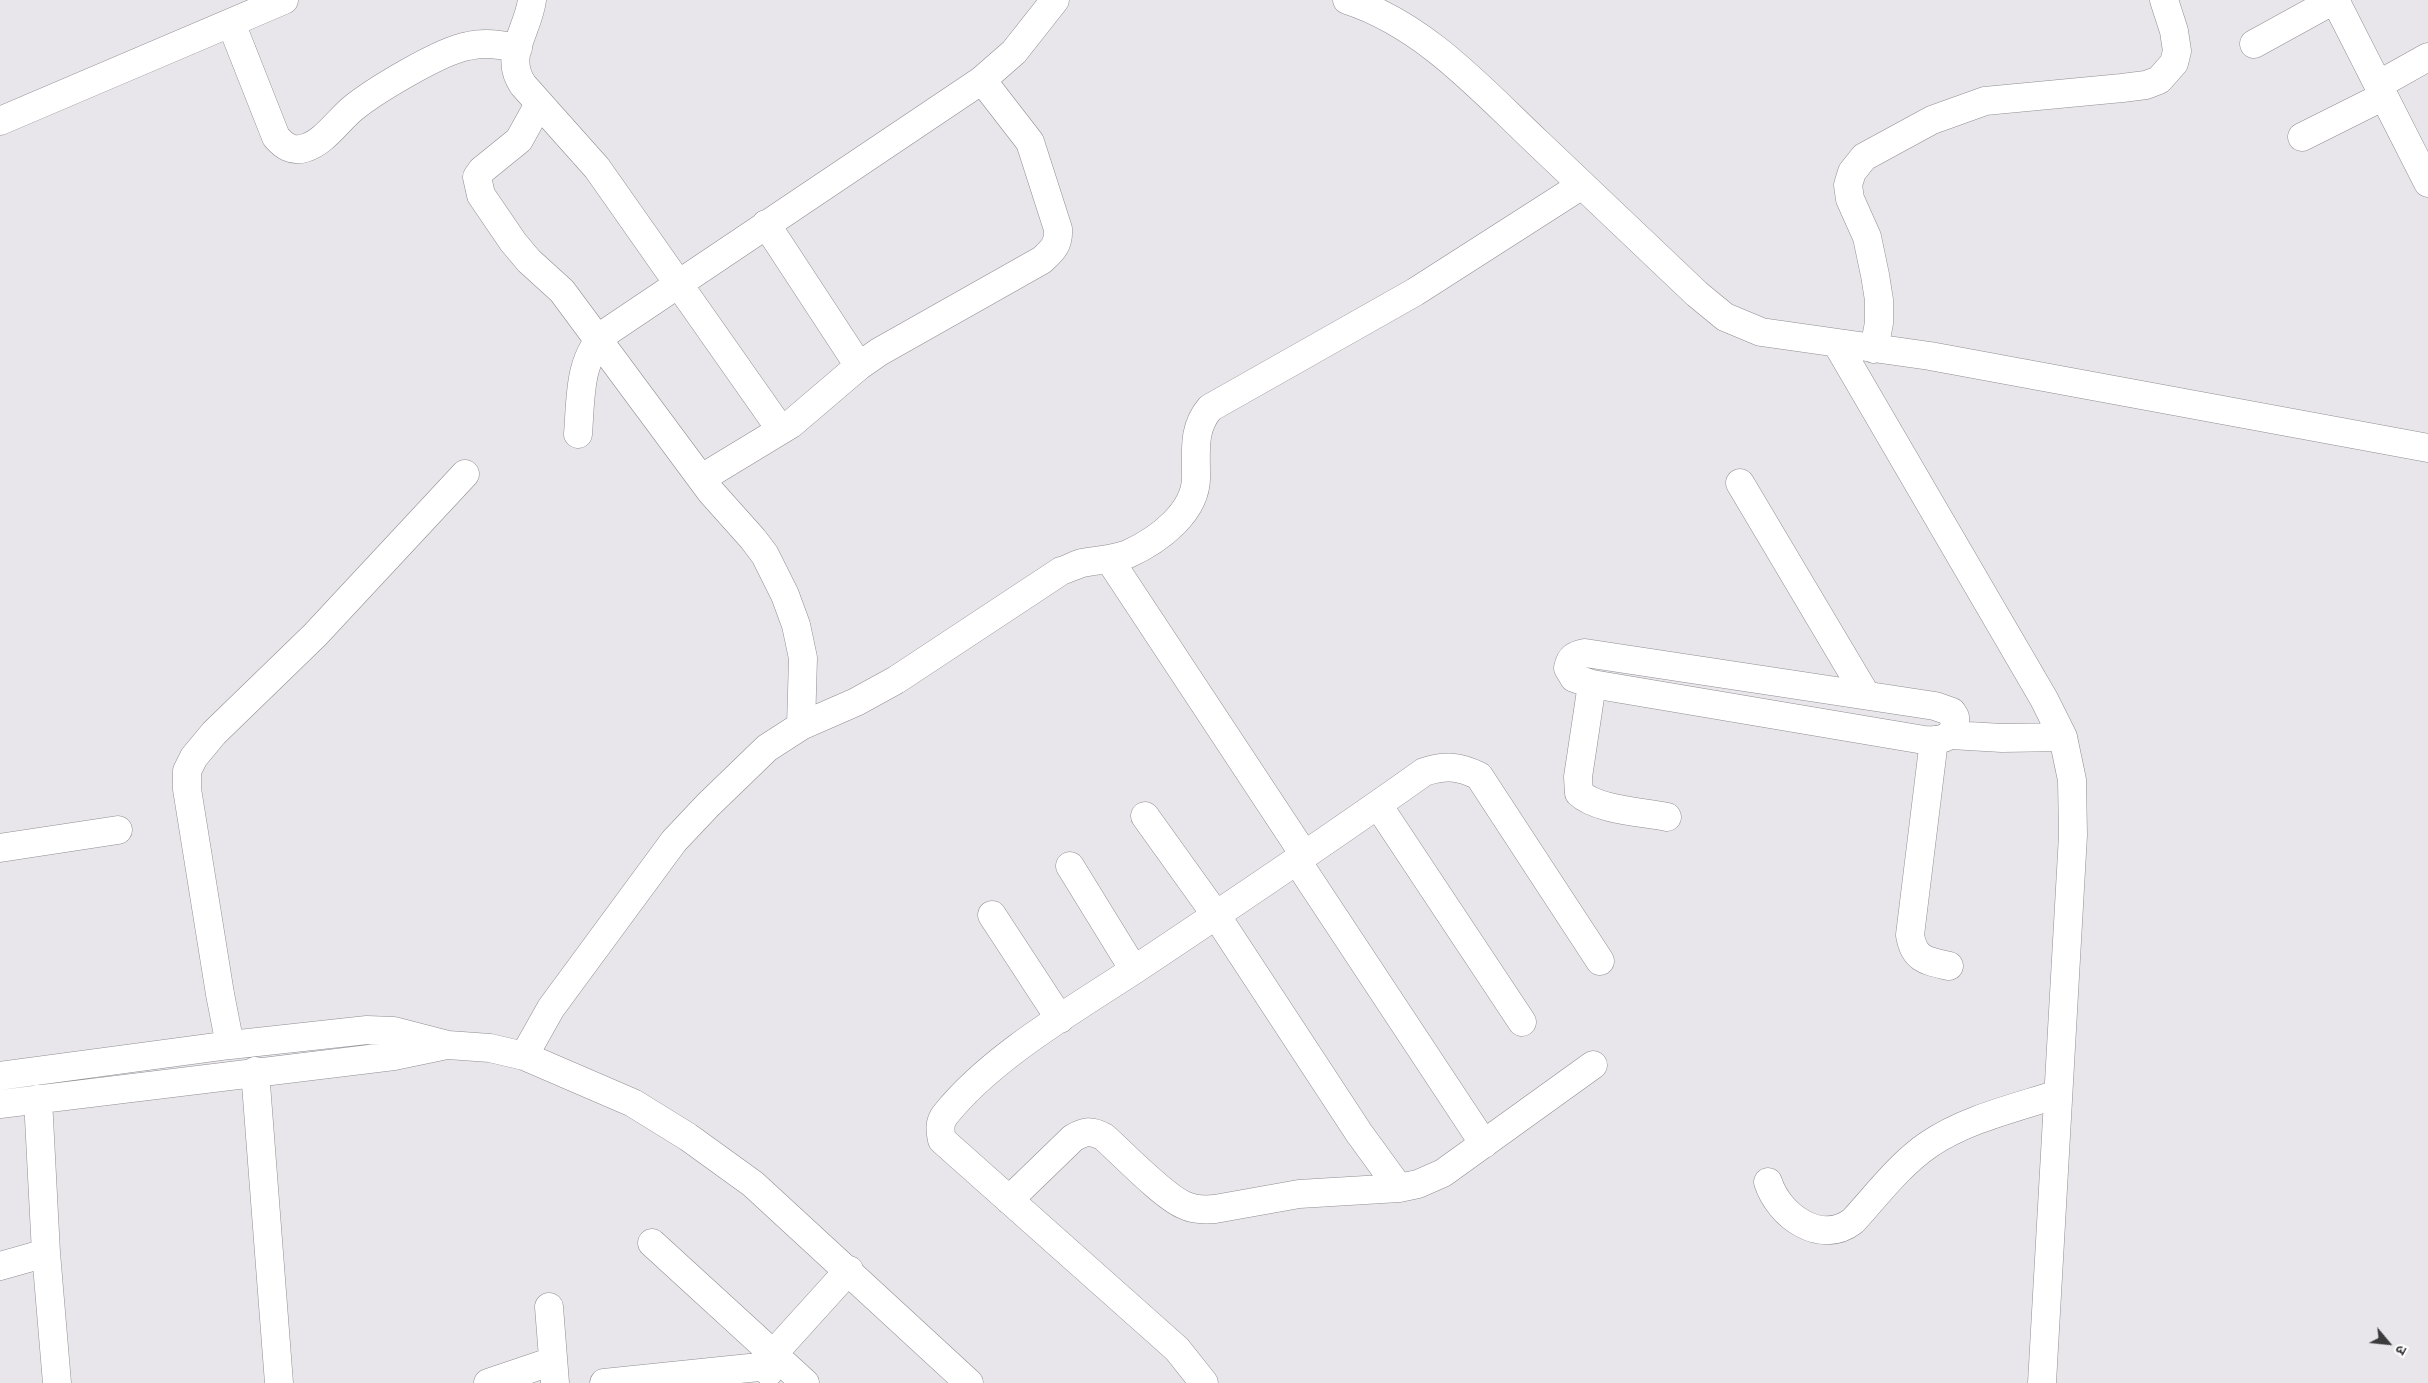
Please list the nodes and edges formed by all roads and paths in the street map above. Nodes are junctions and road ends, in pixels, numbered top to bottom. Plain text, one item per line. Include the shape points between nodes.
1 (284, 0) edge
2 (532, 0) edge
3 (1055, 0) edge
4 (1347, 0) edge
5 (2164, 0) edge
6 (2334, 0) edge
7 (231, 23) junction
8 (2254, 44) dead end
9 (518, 48) junction
10 (2428, 57) edge
11 (982, 80) junction
12 (2381, 91) junction
13 (539, 104) junction
14 (0, 121) edge
15 (2302, 137) dead end
16 (2428, 183) edge
17 (1582, 185) junction
18 (766, 224) junction
19 (679, 283) junction
20 (599, 339) junction
21 (1837, 344) junction
22 (1874, 349) junction
23 (858, 366) junction
24 (782, 430) junction
25 (578, 434) dead end
26 (2428, 448) edge
27 (465, 474) dead end
28 (702, 478) junction
29 (1740, 483) dead end
30 (1109, 559) junction
31 (1592, 684) junction
32 (1866, 695) junction
33 (801, 726) junction
34 (2063, 737) junction
35 (1943, 738) junction
36 (1378, 805) junction
37 (1145, 816) dead end
38 (1667, 817) dead end
39 (118, 830) dead end
40 (0, 848) edge
41 (1301, 858) junction
42 (1070, 866) dead end
43 (992, 915) dead end
44 (1216, 915) junction
45 (1600, 961) dead end
46 (1949, 966) dead end
47 (1134, 970) junction
48 (1060, 1019) junction
49 (1522, 1022) dead end
50 (230, 1045) junction
51 (448, 1045) junction
52 (524, 1056) junction
53 (1593, 1065) dead end
54 (255, 1071) junction
55 (0, 1076) edge
56 (2058, 1094) junction
57 (38, 1099) junction
58 (0, 1104) edge
59 (1484, 1144) junction
60 (1768, 1182) dead end
61 (1399, 1188) junction
62 (1009, 1200) junction
63 (652, 1243) dead end
64 (46, 1253) junction
65 (0, 1266) edge
66 (849, 1270) junction
67 (550, 1308) dead end
68 (770, 1368) edge
69 (554, 1372) edge
70 (58, 1383) edge
71 (279, 1383) edge
72 (488, 1383) edge
73 (604, 1383) edge
74 (805, 1383) edge
75 (969, 1383) edge
76 (1204, 1383) edge
77 (2042, 1383) edge

1 - 7 street
2 - 9 street
3 - 11 street via 1014,52
4 - 17 street via 1399,23 1432,45
5 - 22 street via 2177,51 2174,63 2159,80 2122,88 1985,101 1932,120 1864,157 1852,172 1848,185 1850,199 1867,237 1875,275 1879,308
6 - 8 street
6 - 12 street
7 - 9 street via 276,137 284,146 296,150 317,142 352,109 375,93 450,50 488,44
7 - 14 street
9 - 13 street via 514,62 516,75
10 - 12 street
11 - 18 street
11 - 23 street via 1030,142 1058,229 1058,240 1042,260
12 - 15 street
12 - 16 street
13 - 19 street via 597,168
13 - 20 street via 519,140 482,170 477,177 478,186 513,242 562,290
17 - 21 street via 1725,317 1761,332
17 - 30 street via 1424,287 1210,408 1200,422 1195,439 1197,484 1192,500 1166,529 1128,554
18 - 19 street
18 - 23 street
19 - 20 street
19 - 24 street
20 - 25 street via 584,368
20 - 28 street
21 - 22 street
21 - 34 street
22 - 26 street via 1930,356
23 - 24 street
24 - 28 street
27 - 50 street via 315,634 214,733 194,757 188,771 188,799
28 - 33 street via 753,538 786,595 803,658
29 - 32 street
30 - 33 street via 1082,563 1061,571 896,680
30 - 41 street
31 - 32 street via 1574,678 1568,668 1569,660 1585,653
31 - 35 street
31 - 38 street via 1578,777 1579,793 1586,800 1599,804
32 - 35 street via 1946,709 1955,717 1954,728
33 - 52 street via 767,748 708,804 674,842 551,1008
34 - 35 street
34 - 56 street via 2072,780 2073,835
35 - 46 street via 1910,935 1912,948 1919,956
36 - 41 street
36 - 45 street via 1424,772 1442,766 1464,768 1479,776
36 - 49 street
37 - 44 street
39 - 40 street
41 - 44 street
41 - 59 street
42 - 47 street
43 - 48 street
44 - 47 street
44 - 61 street via 1359,1133
47 - 48 street
48 - 62 street via 1005,1058 972,1087 941,1123 942,1140
50 - 51 street via 367,1030 394,1030
50 - 55 street
51 - 52 street via 490,1048
51 - 54 street via 394,1056
52 - 66 street via 633,1103 688,1137 753,1184
53 - 59 street
54 - 57 street
54 - 71 street
56 - 60 street via 1977,1120 1927,1146 1853,1221 1830,1232 1799,1221 1781,1208
56 - 77 street
57 - 58 street
57 - 64 street
59 - 61 street via 1443,1173
61 - 62 street via 1299,1194 1201,1210 1172,1197 1094,1131 1073,1138
62 - 76 street via 1177,1349
63 - 68 street
64 - 65 street
64 - 70 street
66 - 68 street
66 - 75 street
67 - 69 street
68 - 73 street
68 - 74 street
69 - 72 street

